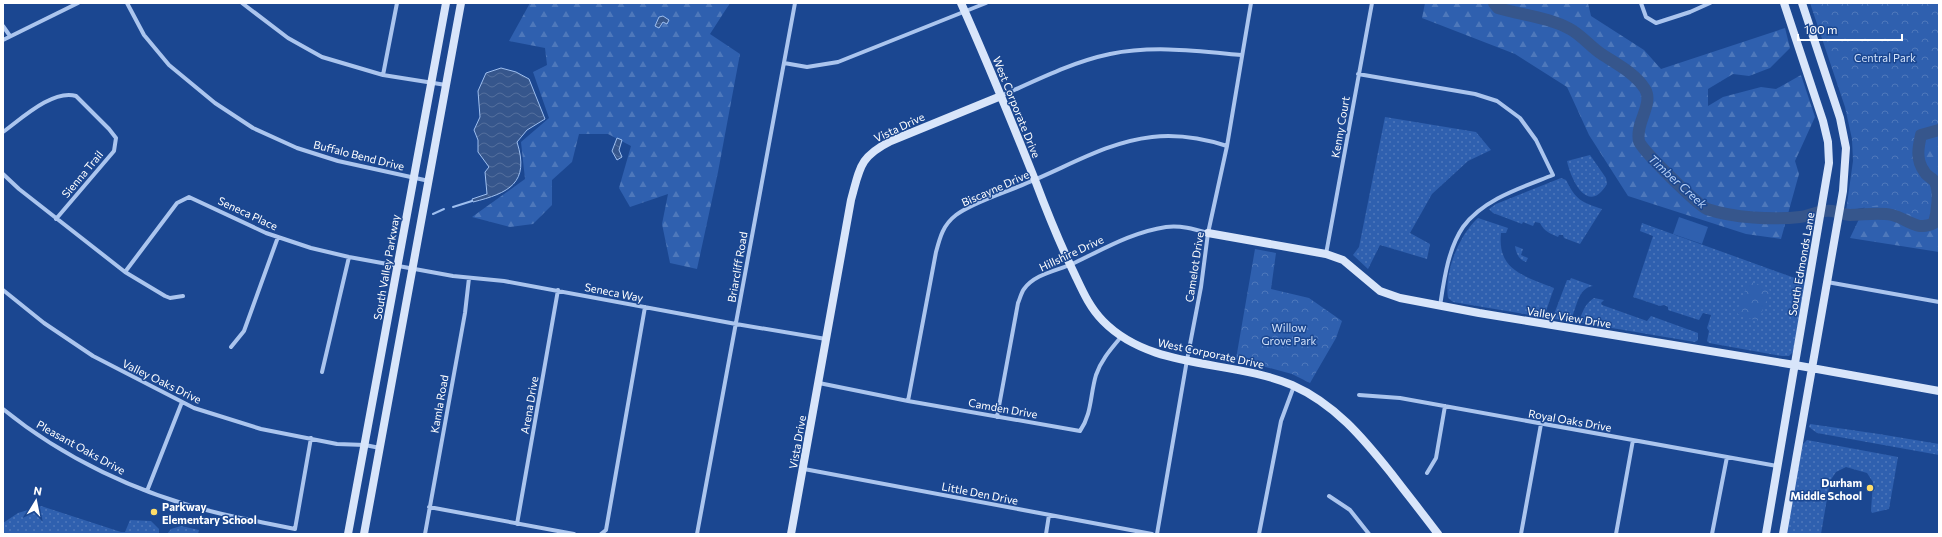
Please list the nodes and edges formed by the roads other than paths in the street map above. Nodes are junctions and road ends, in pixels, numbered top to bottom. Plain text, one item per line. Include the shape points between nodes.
1 (78, 3) edge
2 (127, 3) edge
3 (242, 3) edge
4 (396, 3) edge
5 (446, 3) edge
6 (461, 3) edge
7 (795, 3) edge
8 (961, 3) edge
9 (986, 3) edge
10 (1251, 3) edge
11 (1372, 3) edge
12 (1641, 3) edge
13 (1710, 3) edge
14 (1784, 3) edge
15 (1802, 3) edge
16 (965, 12) junction
17 (3, 26) edge
18 (10, 36) junction
19 (3, 40) edge
20 (1241, 55) junction
21 (784, 63) junction
22 (384, 74) junction
23 (1358, 74) junction
24 (431, 83) junction
25 (447, 86) junction
26 (1001, 96) junction
27 (3, 132) edge
28 (1227, 146) junction
29 (3, 174) edge
30 (414, 177) junction
31 (1035, 180) junction
32 (429, 181) junction
33 (56, 219) junction
34 (1208, 233) junction
35 (278, 237) junction
36 (1326, 254) junction
37 (349, 257) junction
38 (398, 265) junction
39 (1070, 265) junction
40 (413, 268) junction
41 (125, 272) junction
42 (469, 278) junction
43 (1826, 282) junction
44 (3, 290) edge
45 (558, 290) junction
46 (183, 296) dead end
47 (1939, 302) edge
48 (645, 307) junction
49 (1440, 307) junction
50 (736, 324) junction
51 (1122, 337) junction
52 (827, 339) junction
53 (231, 347) dead end
54 (1187, 360) junction
55 (1795, 365) junction
56 (1811, 368) junction
57 (322, 372) dead end
58 (819, 383) junction
59 (1294, 386) junction
60 (1939, 391) edge
61 (1359, 395) dead end
62 (908, 401) junction
63 (182, 402) junction
64 (1445, 406) junction
65 (3, 409) edge
66 (997, 417) junction
67 (1541, 424) junction
68 (311, 438) junction
69 (1633, 440) junction
70 (364, 445) junction
71 (380, 448) junction
72 (1727, 457) junction
73 (1778, 467) junction
74 (804, 469) junction
75 (1427, 473) dead end
76 (147, 491) junction
77 (1329, 496) dead end
78 (429, 507) junction
79 (1049, 515) junction
80 (517, 524) junction
81 (348, 534) edge
82 (364, 534) edge
83 (425, 534) edge
84 (574, 534) edge
85 (601, 534) edge
86 (697, 534) edge
87 (791, 534) edge
88 (1046, 534) edge
89 (1152, 534) edge
90 (1157, 534) edge
91 (1258, 534) edge
92 (1369, 534) edge
93 (1438, 534) edge
94 (1521, 534) edge
95 (1616, 534) edge
96 (1712, 534) edge
97 (1766, 534) edge
98 (1783, 534) edge

1 - 18 street
2 - 30 street, Buffalo Bend Drive via 144,35 169,65 215,103 253,128 297,148 338,161
3 - 22 street via 288,38 322,57
4 - 22 street
5 - 24 main road, South Valley Parkway
6 - 25 main road
7 - 21 street, Briarcliff Road
8 - 16 main road, West Corporate Drive
9 - 16 street
10 - 20 street, Camelot Drive
11 - 23 street, Kenny Court
12 - 13 street via 1646,17 1656,23
14 - 55 main road, South Edmonds Lane via 1826,134 1829,163
15 - 43 main road via 1840,118 1846,148 1843,191
16 - 21 street via 838,62 807,67
16 - 26 main road, West Corporate Drive
17 - 18 street
18 - 19 street
20 - 26 street, Vista Drive via 1175,49 1132,50 1049,74
20 - 28 street, Camelot Drive
21 - 50 street, Briarcliff Road
22 - 24 street
23 - 36 street, Kenny Court
23 - 49 street via 1475,94 1497,101 1520,118 1536,140 1553,176 1516,190 1488,205 1464,226 1454,244 1447,267
24 - 25 street
24 - 30 main road, South Valley Parkway
25 - 32 main road
26 - 31 main road, West Corporate Drive
26 - 52 main road, Vista Drive via 876,148 861,164 851,200
27 - 33 street, Sienna Trail via 58,95 69,94 76,96 116,138 114,150
28 - 31 street, Biscayne Drive via 1210,140 1188,137 1169,136 1136,140 1102,149
28 - 34 street, Camelot Drive
29 - 33 street
30 - 32 street, Buffalo Bend Drive
30 - 38 main road, South Valley Parkway
31 - 39 main road, West Corporate Drive
31 - 62 street, Biscayne Drive via 968,208 956,215 941,231
32 - 40 main road
33 - 41 street
34 - 36 main road, Valley View Drive
34 - 39 street, Hillshire Drive via 1178,226 1153,230 1112,244
34 - 54 street, Camelot Drive via 1201,288
35 - 37 street, Seneca Place
35 - 41 street, Seneca Place via 189,197 177,203
35 - 53 street via 244,331
36 - 49 main road, Valley View Drive via 1343,260 1380,291
37 - 38 street, Seneca Place
37 - 57 street
38 - 40 street, Seneca Way
38 - 70 main road, South Valley Parkway
39 - 51 main road, West Corporate Drive via 1090,307 1103,322
39 - 66 street, Hillshire Drive via 1041,276 1024,289 1018,303
40 - 42 street, Seneca Way
40 - 71 main road
41 - 46 street via 165,296
42 - 45 street, Seneca Way
42 - 78 street, Kamla Road
43 - 47 street
43 - 56 main road
44 - 63 street, Valley Oaks Drive via 44,323 93,356
45 - 48 street, Seneca Way
45 - 80 street, Arena Drive
48 - 50 street, Seneca Way
48 - 85 street via 606,530
49 - 55 main road, Valley View Drive
50 - 52 street, Seneca Way
50 - 86 street, Briarcliff Road
51 - 54 main road, West Corporate Drive via 1148,350
51 - 66 street, Camden Drive via 1099,367 1087,422 1080,431
52 - 58 main road, Vista Drive
54 - 59 main road, West Corporate Drive via 1258,374
54 - 90 street, Camelot Drive
55 - 56 main road, Valley View Drive
55 - 73 main road, South Edmonds Lane
56 - 60 main road, Valley View Drive
56 - 98 main road
58 - 62 street, Camden Drive
58 - 74 main road, Vista Drive
59 - 91 street via 1281,421
59 - 93 main road, West Corporate Drive via 1314,396 1353,427
61 - 64 street, Royal Oaks Drive via 1400,398
62 - 66 street, Camden Drive
63 - 68 street, Valley Oaks Drive via 261,429
63 - 76 street
64 - 67 street, Royal Oaks Drive
64 - 75 street via 1436,458
65 - 76 street, Pleasant Oaks Drive via 22,424 79,459
67 - 69 street, Royal Oaks Drive
67 - 94 street
68 - 70 street, Valley Oaks Drive via 337,444
68 - 76 street, Pleasant Oaks Drive via 295,529 214,512
69 - 72 street, Royal Oaks Drive
69 - 95 street
70 - 71 street, Valley Oaks Drive
70 - 81 main road, South Valley Parkway
71 - 82 main road
72 - 73 street, Royal Oaks Drive
72 - 96 street
73 - 97 main road, South Edmonds Lane
74 - 79 street, Little Den Drive
74 - 87 main road, Vista Drive
77 - 92 street via 1350,510
78 - 80 street
78 - 83 street, Kamla Road
79 - 88 street
79 - 89 street, Little Den Drive
80 - 84 street

